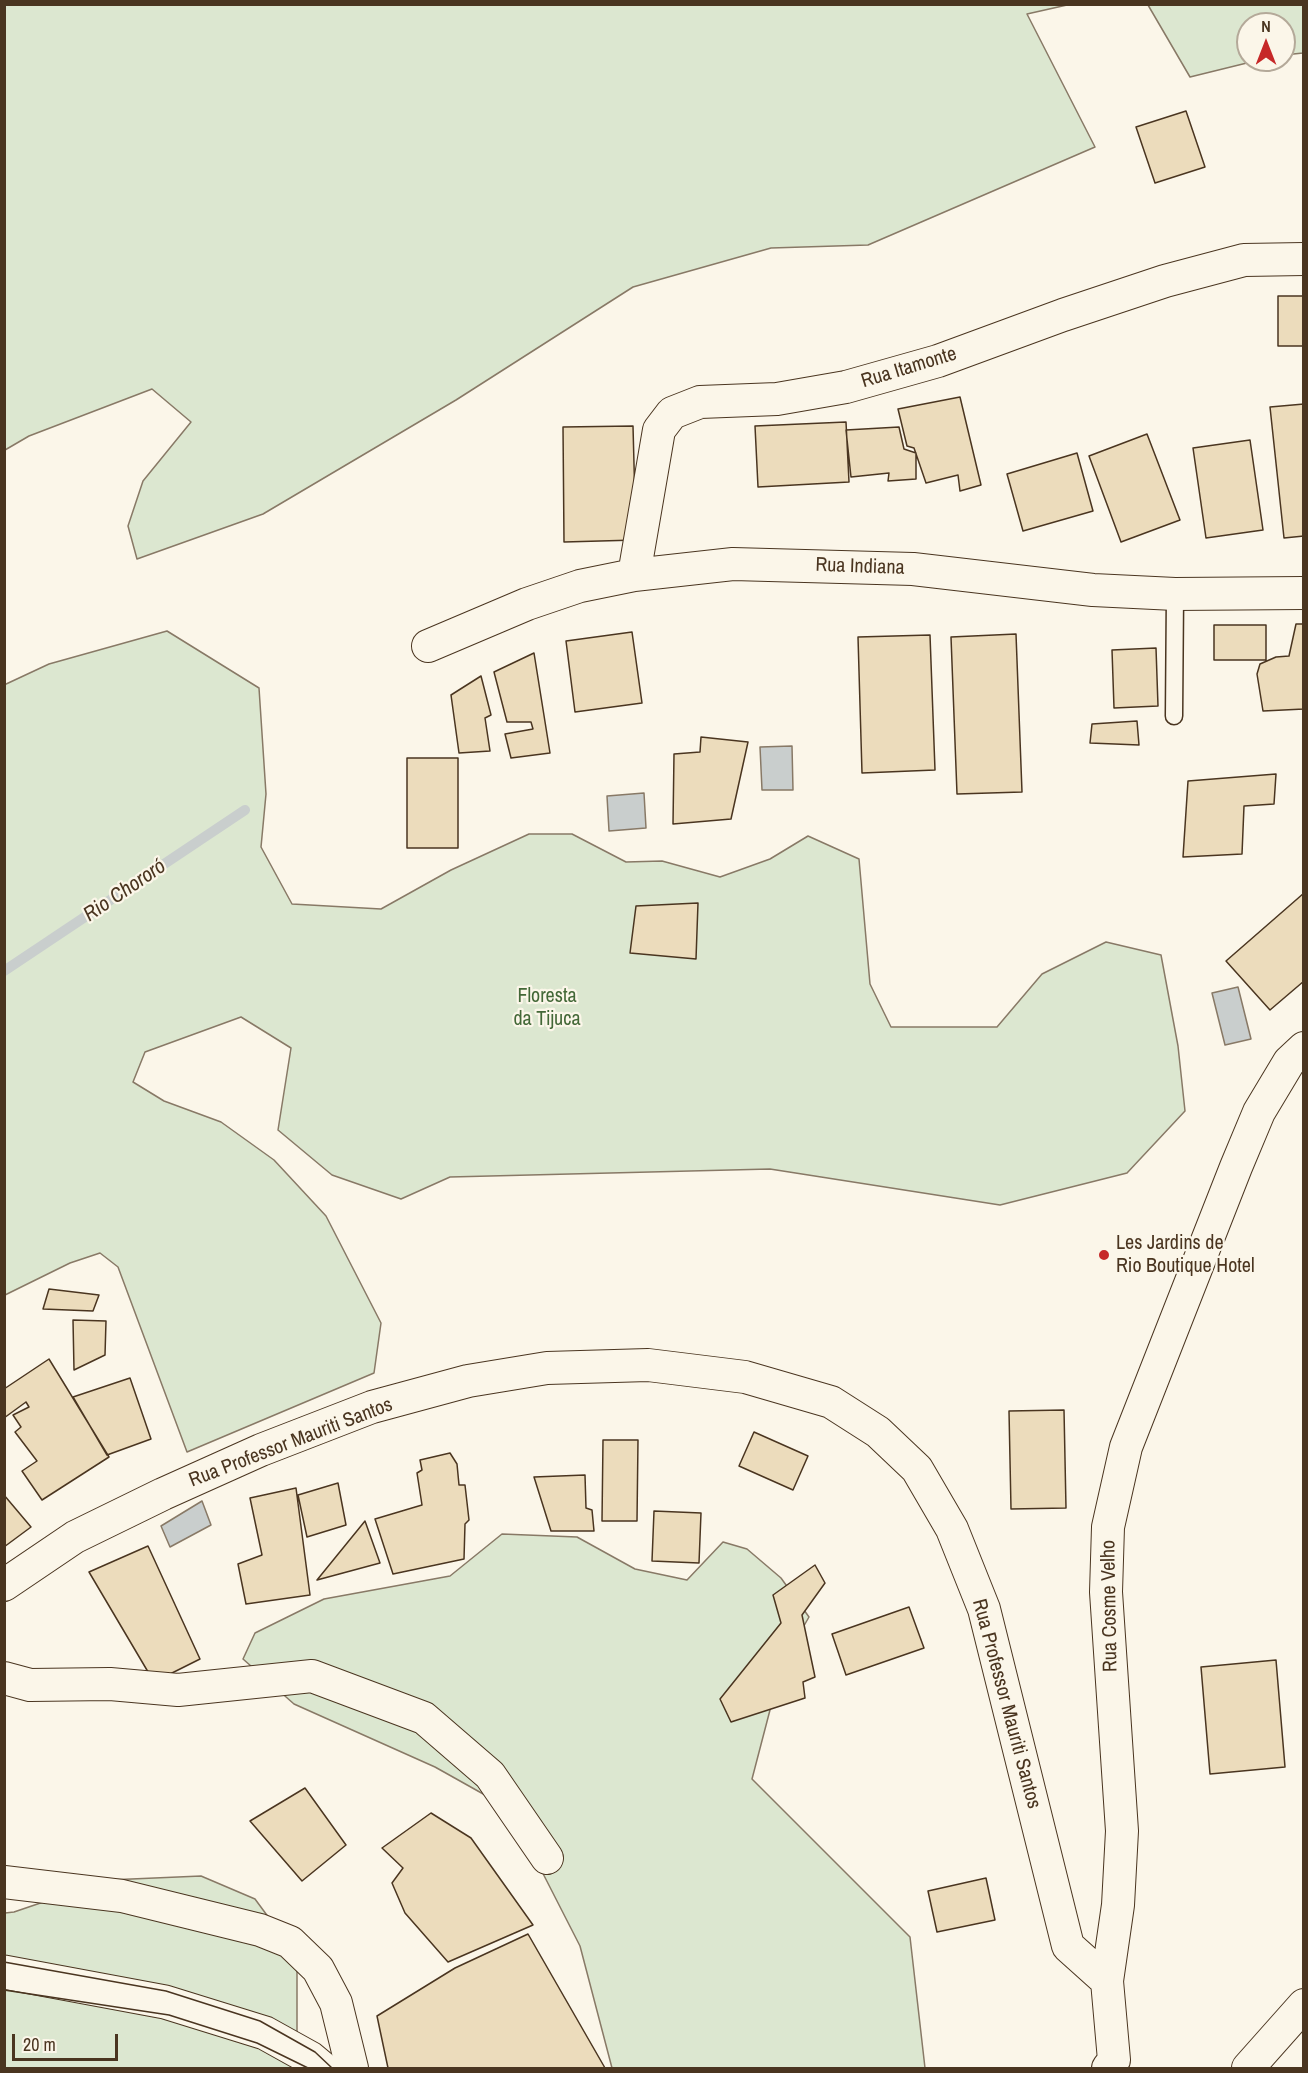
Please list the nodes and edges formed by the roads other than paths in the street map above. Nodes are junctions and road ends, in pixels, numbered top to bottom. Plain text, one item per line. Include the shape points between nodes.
1 (1304, 259) edge
2 (634, 575) junction
3 (1304, 593) edge
4 (1175, 594) junction
5 (428, 646) dead end
6 (1174, 716) dead end
7 (1304, 1048) edge
8 (4, 1585) edge
9 (4, 1678) edge
10 (547, 1858) dead end
11 (4, 1882) edge
12 (4, 1972) edge
13 (1107, 1981) junction
14 (1304, 2005) edge
15 (1116, 2066) edge
16 (322, 2068) edge
17 (352, 2068) edge
18 (1248, 2068) edge

1 - 2 street, Rua Itamonte via 1244,260 1165,281 938,361 846,387 777,399 700,402 672,413 659,430
2 - 4 street, Rua Indiana via 733,564 913,569 1093,590
2 - 5 street, Rua Indiana via 580,586 527,604
3 - 4 street, Rua Indiana
4 - 6 lane
7 - 13 street, Rua Cosme Velho via 1289,1062 1258,1112 1126,1447 1108,1527 1106,1592 1122,1830 1118,1905
8 - 13 street, Rua Professor Mauriti Santos via 75,1537 250,1455 372,1407 468,1381 547,1368 648,1365 745,1377 831,1402 878,1432 917,1469 952,1529 984,1609 1068,1946
9 - 10 street via 30,1684 110,1684 178,1690 312,1676 424,1718 490,1775
11 - 17 street via 122,1896 260,1930 290,1942 318,1969 336,2003
12 - 16 street via 165,2002 265,2033
13 - 15 street, Rua Cosme Velho
14 - 18 street

